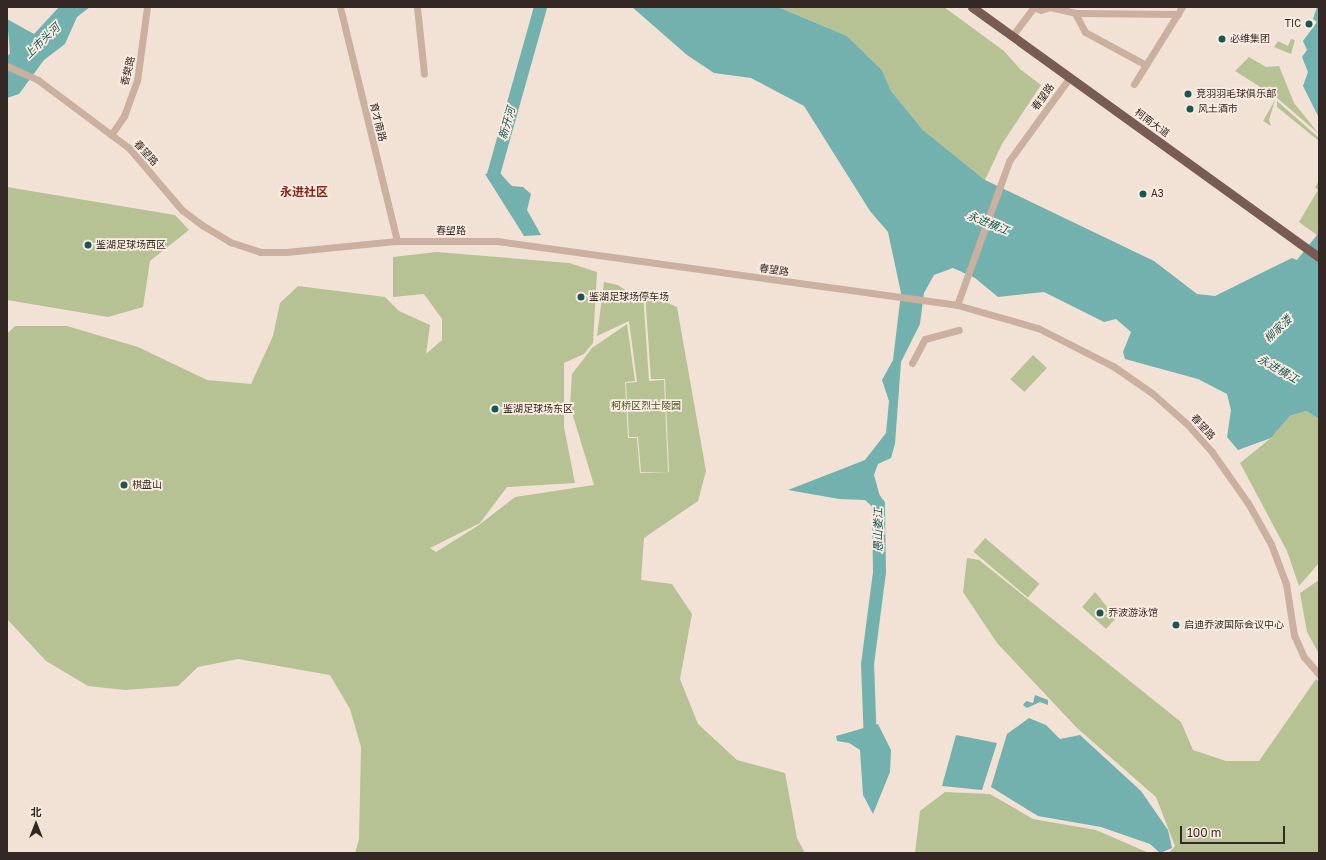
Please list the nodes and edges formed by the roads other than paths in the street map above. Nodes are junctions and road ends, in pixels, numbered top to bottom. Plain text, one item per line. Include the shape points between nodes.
1 (147, 7) edge
2 (340, 7) edge
3 (417, 7) edge
4 (972, 7) edge
5 (1032, 7) edge
6 (1050, 7) edge
7 (1182, 7) edge
8 (1075, 13) junction
9 (1178, 14) junction
10 (1012, 36) junction
11 (1146, 65) junction
12 (7, 66) edge
13 (424, 74) dead end
14 (1070, 77) junction
15 (1134, 84) dead end
16 (111, 135) junction
17 (397, 241) junction
18 (1319, 257) edge
19 (957, 305) junction
20 (959, 330) dead end
21 (912, 363) dead end
22 (1319, 674) edge

1 - 16 street, 香樊路 via 137,81 124,116
2 - 17 street, 育才南路
3 - 13 street
4 - 10 main road, 柯南大道
5 - 6 street via 1041,10
5 - 10 street
6 - 8 street
7 - 9 street
8 - 9 street
8 - 11 street via 1085,32
9 - 11 street
10 - 14 main road, 柯南大道
11 - 15 street
12 - 16 street, 春望路 via 38,80
14 - 18 main road, 柯南大道
14 - 19 street, 春望路 via 1009,161
16 - 17 street, 春望路 via 129,148 182,210 230,242 260,252 286,252
17 - 19 street, 春望路 via 497,241
19 - 22 street, 春望路 via 1038,328 1078,346 1152,393 1187,424 1248,503 1271,544 1286,584 1294,635 1304,657
20 - 21 street via 925,339

